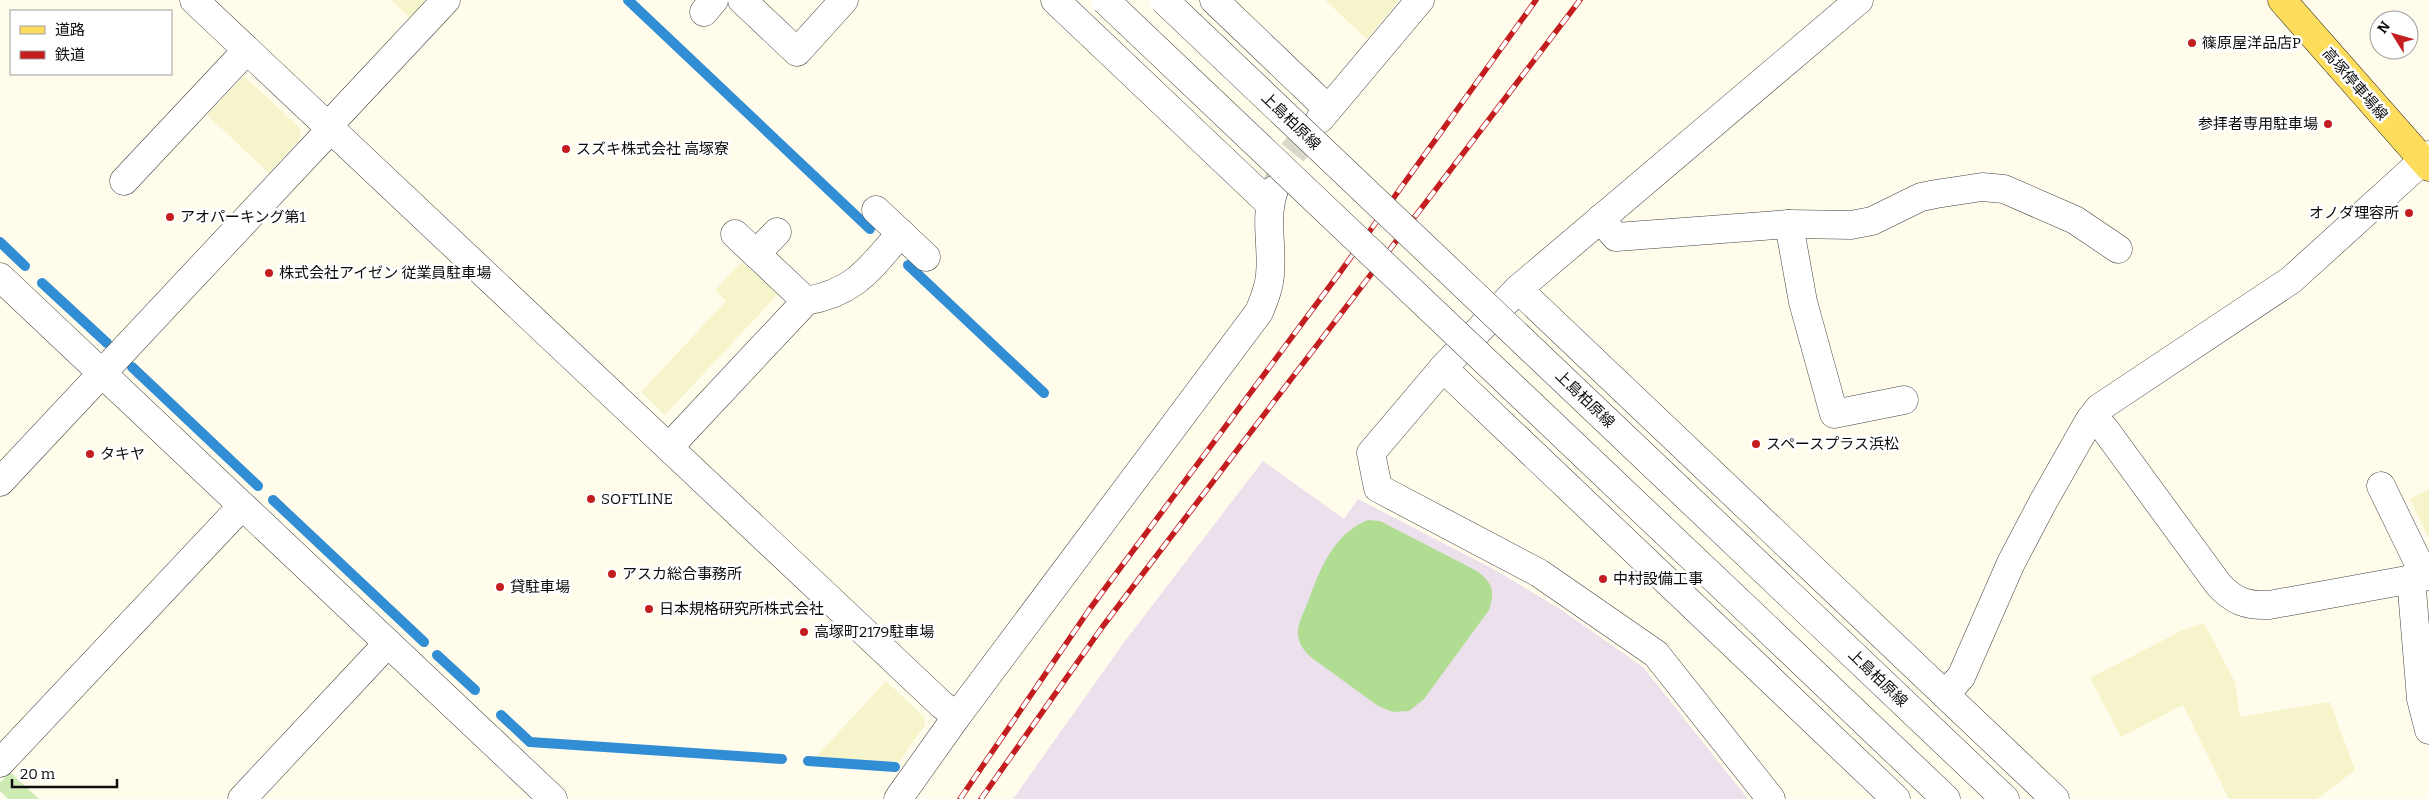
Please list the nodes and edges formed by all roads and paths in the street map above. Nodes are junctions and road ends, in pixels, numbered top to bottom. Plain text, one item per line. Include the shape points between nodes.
1 (194, 0) edge
2 (446, 0) edge
3 (742, 0) edge
4 (844, 0) edge
5 (1055, 0) edge
6 (1105, 0) edge
7 (1164, 0) edge
8 (1214, 0) edge
9 (1420, 0) edge
10 (1859, 0) edge
11 (2282, 0) edge
12 (247, 50) junction
13 (330, 127) junction
14 (2427, 161) edge
15 (124, 181) dead end
16 (876, 210) dead end
17 (1600, 219) junction
18 (1789, 224) junction
19 (777, 232) dead end
20 (735, 234) dead end
21 (901, 234) junction
22 (2118, 249) dead end
23 (756, 254) junction
24 (926, 257) dead end
25 (0, 277) edge
26 (1518, 289) junction
27 (806, 301) junction
28 (1443, 368) junction
29 (102, 373) junction
30 (1904, 400) dead end
31 (2092, 418) junction
32 (669, 448) junction
33 (0, 482) edge
34 (2381, 486) dead end
35 (242, 506) junction
36 (2420, 577) edge
37 (388, 643) junction
38 (1945, 694) junction
39 (957, 716) junction
40 (2429, 730) edge
41 (0, 763) edge
42 (542, 795) edge
43 (242, 799) edge
44 (898, 799) edge
45 (1771, 799) edge
46 (1896, 799) edge
47 (1946, 799) edge
48 (2005, 799) edge
49 (2055, 799) edge

1 - 12 street
2 - 13 street
3 - 4 street via 797,52
5 - 39 street via 1272,197 1268,225 1270,275 1259,312
6 - 47 street, bridge
7 - 48 street, 上島柏原線, bridge
8 - 9 street via 1324,114
10 - 17 street
11 - 14 main road, 高塚停車場線
12 - 13 street
12 - 15 street
13 - 29 street
13 - 32 street
14 - 31 street via 2290,280 2113,397
16 - 21 street
17 - 18 street via 1616,237
17 - 26 street
18 - 22 street via 1851,225 1891,213 1921,197 1993,187 2076,220
18 - 30 street via 1803,302 1834,414
19 - 23 street
20 - 23 street
21 - 24 street
21 - 27 street via 854,284 828,297
23 - 27 street
25 - 29 street
26 - 28 street
26 - 38 street
27 - 32 street
28 - 45 street via 1371,453 1378,488 1539,573 1656,654
28 - 46 street
29 - 33 street
29 - 35 street
31 - 36 street via 2104,428 2218,584 2240,602 2269,605
31 - 38 street via 2011,563 1961,677
32 - 39 street
34 - 36 street via 2419,564
35 - 37 street
35 - 41 street
36 - 40 street via 2421,699
37 - 42 street
37 - 43 street
38 - 49 street
39 - 44 street

